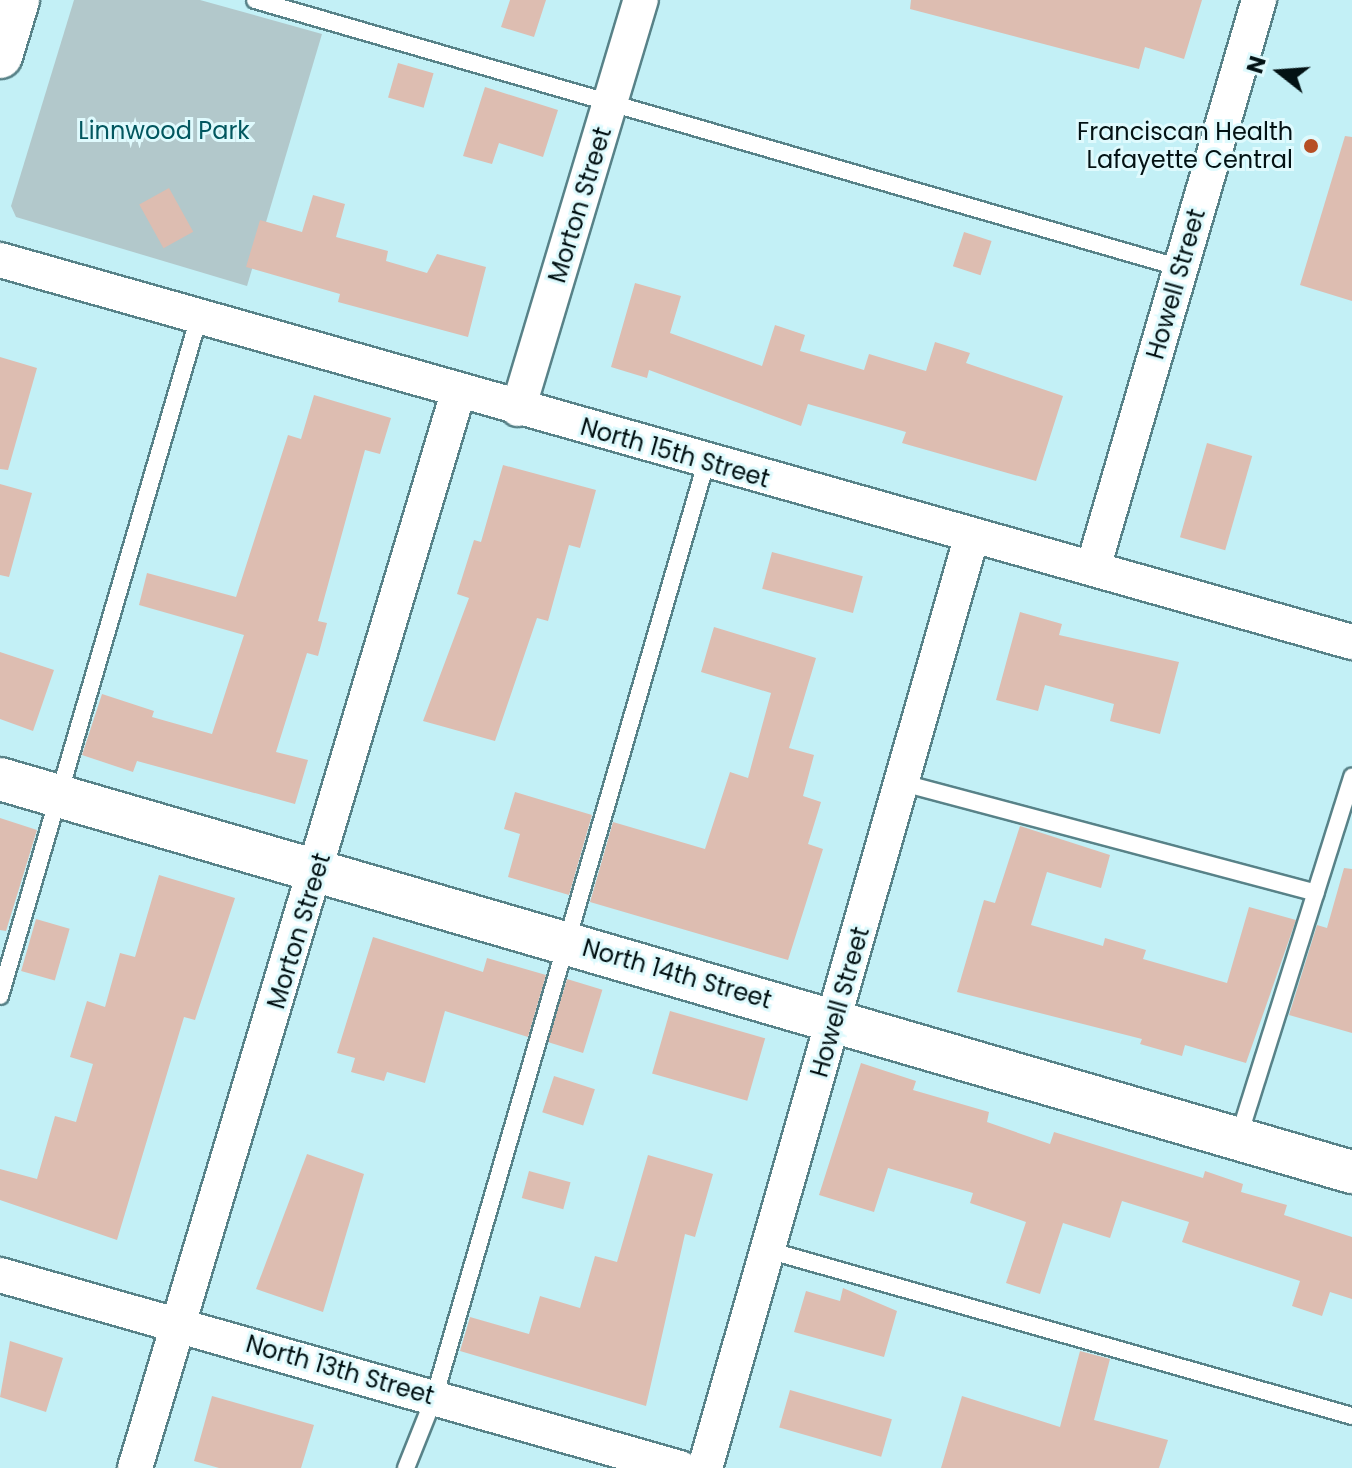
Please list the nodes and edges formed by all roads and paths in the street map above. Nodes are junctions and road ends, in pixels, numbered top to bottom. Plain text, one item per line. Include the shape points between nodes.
1 (17, 0) edge
2 (255, 0) edge
3 (641, 0) edge
4 (1259, 0) edge
5 (0, 56) edge
6 (611, 102) junction
7 (0, 260) edge
8 (1181, 268) junction
9 (199, 317) junction
10 (458, 393) junction
11 (518, 409) junction
12 (706, 463) junction
13 (972, 535) junction
14 (1093, 568) junction
15 (1352, 642) edge
16 (1352, 777) edge
17 (0, 779) edge
18 (903, 783) junction
19 (60, 796) junction
20 (318, 872) junction
21 (1316, 893) junction
22 (568, 942) junction
23 (0, 996) edge
24 (834, 1020) junction
25 (1237, 1141) junction
26 (1352, 1172) edge
27 (771, 1251) junction
28 (0, 1275) edge
29 (177, 1323) junction
30 (434, 1398) junction
31 (1352, 1416) edge
32 (135, 1468) edge
33 (406, 1468) edge
34 (680, 1468) edge
35 (705, 1468) edge

1 - 5 main road
2 - 6 lane
3 - 6 street, Morton Street
4 - 8 street, Howell Street
6 - 8 lane
6 - 11 street, Morton Street
7 - 9 street, North 15th Street
8 - 14 street, Howell Street
9 - 10 street, North 15th Street
9 - 19 lane
10 - 11 street, North 15th Street
10 - 20 street, Morton Street
11 - 12 street, North 15th Street
12 - 13 street, North 15th Street
12 - 22 lane
13 - 14 street, North 15th Street
13 - 18 street, Howell Street
14 - 15 street, North 15th Street
16 - 21 lane
17 - 19 street, North 14th Street
18 - 21 lane
18 - 24 street, Howell Street
19 - 20 street, North 14th Street
19 - 23 lane
20 - 22 street, North 14th Street
20 - 29 street, Morton Street
21 - 25 lane
22 - 24 street, North 14th Street
22 - 30 lane
24 - 25 street, North 14th Street
24 - 27 street, Howell Street
25 - 26 street, North 14th Street
27 - 31 lane
27 - 35 street, Howell Street
28 - 29 street, North 13th Street
29 - 30 street, North 13th Street
29 - 32 street, Morton Street
30 - 33 lane
30 - 34 street, North 13th Street

